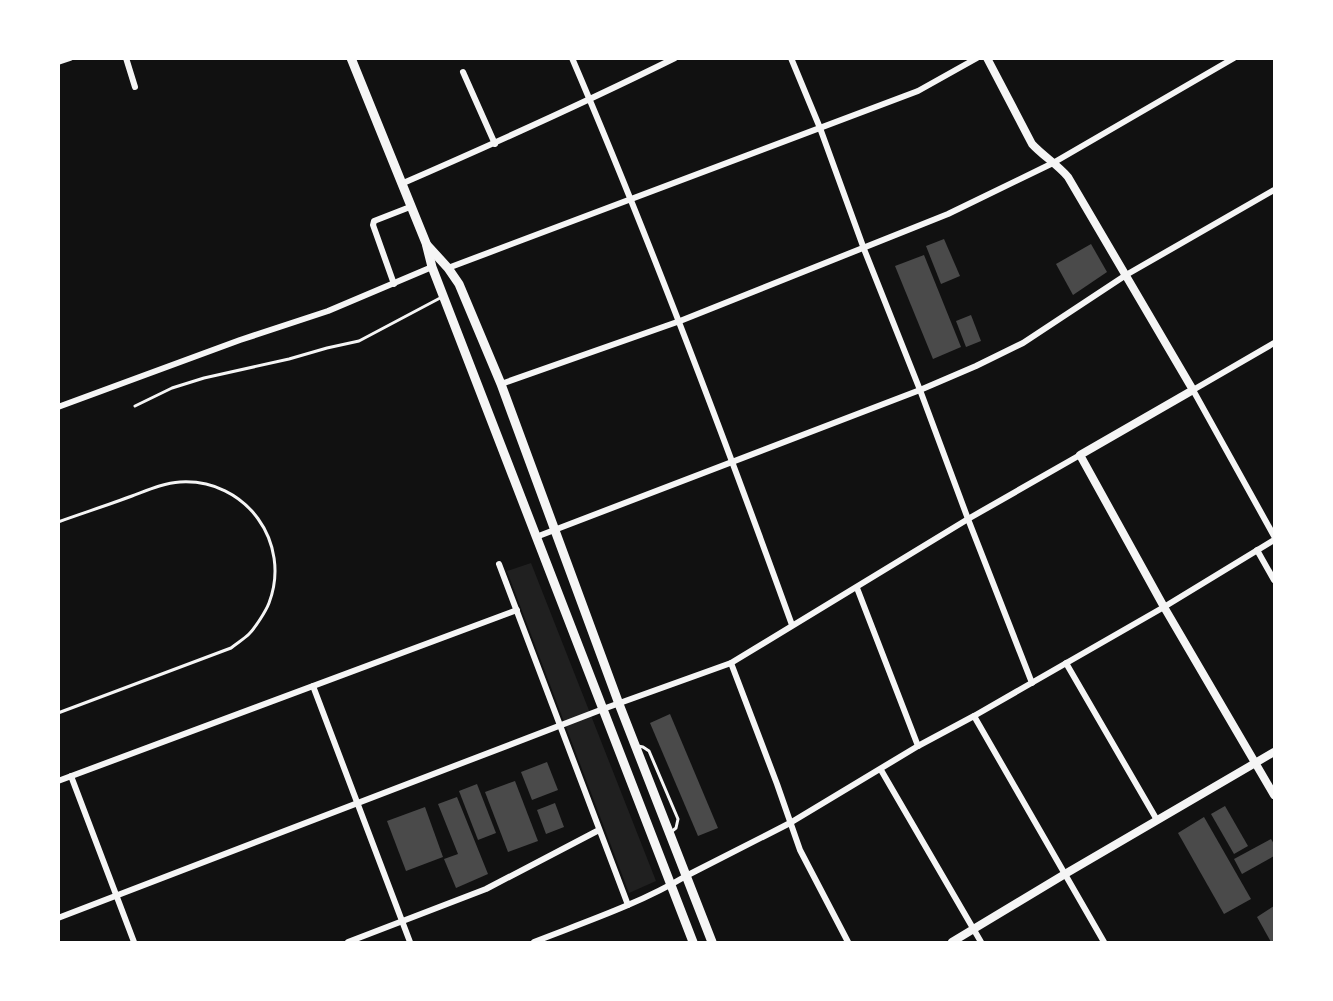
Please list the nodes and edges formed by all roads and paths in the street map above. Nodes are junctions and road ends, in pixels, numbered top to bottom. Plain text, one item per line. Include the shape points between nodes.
1 (70, 58) edge
2 (126, 58) edge
3 (351, 58) edge
4 (572, 58) edge
5 (675, 58) edge
6 (791, 58) edge
7 (977, 58) edge
8 (987, 58) edge
9 (1234, 58) edge
10 (58, 62) edge
11 (463, 72) dead end
12 (135, 87) dead end
13 (590, 100) junction
14 (820, 128) junction
15 (495, 144) junction
16 (1053, 163) junction
17 (401, 184) junction
18 (1275, 190) edge
19 (631, 199) junction
20 (410, 207) junction
21 (426, 243) junction
22 (864, 249) junction
23 (432, 267) junction
24 (448, 268) junction
25 (1126, 275) junction
26 (394, 284) junction
27 (442, 293) junction
28 (680, 321) junction
29 (1275, 343) edge
30 (501, 384) junction
31 (920, 390) junction
32 (1192, 390) junction
33 (135, 406) dead end
34 (58, 407) edge
35 (1080, 455) junction
36 (733, 461) junction
37 (968, 519) junction
38 (58, 522) edge
39 (555, 529) junction
40 (536, 537) junction
41 (1275, 538) edge
42 (1257, 550) junction
43 (499, 564) dead end
44 (1275, 580) edge
45 (857, 588) junction
46 (1164, 607) junction
47 (517, 610) junction
48 (792, 625) junction
49 (731, 663) junction
50 (1066, 663) junction
51 (1032, 683) junction
52 (313, 686) junction
53 (619, 704) junction
54 (603, 709) junction
55 (58, 713) edge
56 (974, 716) junction
57 (560, 726) junction
58 (918, 746) junction
59 (1275, 752) edge
60 (1257, 763) junction
61 (881, 770) junction
62 (71, 776) junction
63 (58, 781) edge
64 (1275, 795) edge
65 (358, 804) junction
66 (1157, 820) junction
67 (790, 823) junction
68 (599, 830) junction
69 (1065, 874) junction
70 (686, 876) junction
71 (671, 885) junction
72 (116, 897) junction
73 (628, 905) junction
74 (58, 918) edge
75 (402, 922) junction
76 (974, 930) junction
77 (134, 942) edge
78 (348, 942) edge
79 (410, 942) edge
80 (534, 942) edge
81 (693, 942) edge
82 (712, 942) edge
83 (848, 942) edge
84 (952, 942) edge
85 (981, 942) edge
86 (1104, 942) edge

1 - 10 street
2 - 12 street
3 - 17 main road
4 - 13 street
5 - 13 street
6 - 14 street
7 - 14 street via 918,91
8 - 16 street via 1032,144
9 - 16 street
11 - 15 street
13 - 15 street
13 - 19 street
14 - 19 street
14 - 22 street
15 - 17 street
16 - 22 street
16 - 25 street via 1068,177
17 - 20 main road
18 - 25 street
19 - 24 street
19 - 28 street
20 - 21 main road
20 - 26 street via 373,225
21 - 23 main road
21 - 24 main road
22 - 28 street
22 - 31 street
23 - 26 street
23 - 27 main road
24 - 27 main road
24 - 30 main road via 459,284
25 - 31 street via 1023,343
25 - 32 street
26 - 34 street
27 - 33 lane via 359,341 204,378
27 - 40 main road
28 - 30 street
28 - 36 street
29 - 32 street
30 - 39 main road
31 - 36 street
31 - 37 street
32 - 35 street
32 - 41 street
35 - 37 street
35 - 46 street
36 - 39 street
36 - 48 street
37 - 45 street
37 - 51 street
38 - 55 lane via 163,485 210,484 235,495 267,531 274,552 276,579 269,605 249,634 231,648
39 - 40 street
39 - 53 main road
40 - 54 main road
41 - 42 street
42 - 44 street
42 - 46 street
43 - 47 street
45 - 48 street
45 - 58 street
46 - 50 street
46 - 60 street
47 - 52 street
47 - 57 street
48 - 49 street
49 - 53 street
49 - 67 street
50 - 51 street
50 - 66 street
51 - 56 street
52 - 62 street
52 - 65 street
53 - 54 street
53 - 70 main road
54 - 57 street
54 - 71 main road
56 - 58 street
56 - 69 street
57 - 65 street
57 - 68 street
58 - 61 street
59 - 60 street
60 - 64 street
60 - 66 street
61 - 67 street
61 - 76 street
62 - 63 street
62 - 72 street
65 - 72 street
65 - 75 street
66 - 69 street
67 - 70 street
67 - 83 street
68 - 73 street
68 - 75 street via 486,889
69 - 76 street
69 - 86 street
70 - 71 street
70 - 82 main road
71 - 73 street
71 - 81 main road
72 - 74 street
72 - 77 street
73 - 80 street
75 - 78 street
75 - 79 street
76 - 84 street
76 - 85 street

